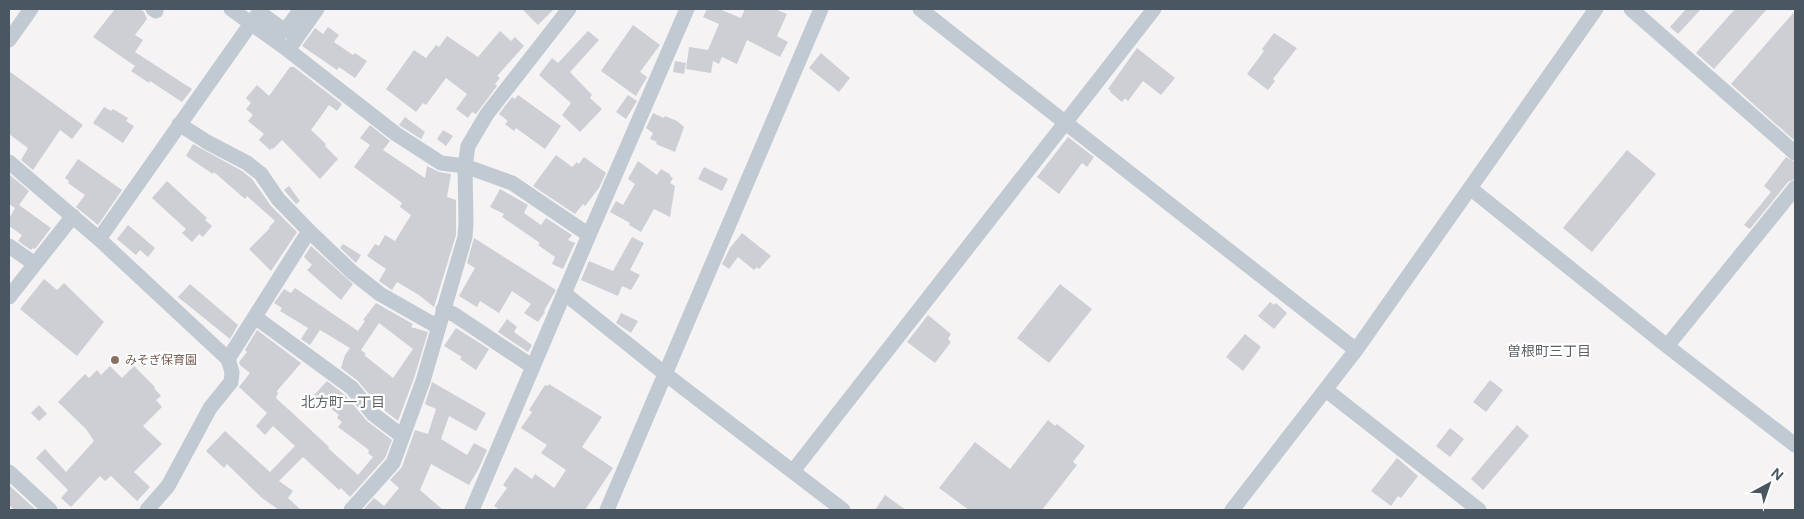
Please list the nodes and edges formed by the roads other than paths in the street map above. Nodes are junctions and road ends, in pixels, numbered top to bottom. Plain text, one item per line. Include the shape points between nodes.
1 (31, 9) edge
2 (231, 9) edge
3 (301, 9) edge
4 (317, 9) edge
5 (569, 9) edge
6 (687, 9) edge
7 (821, 9) edge
8 (920, 9) edge
9 (1154, 9) edge
10 (1596, 9) edge
11 (1631, 9) edge
12 (250, 22) junction
13 (9, 40) edge
14 (288, 50) junction
15 (1064, 123) junction
16 (179, 124) junction
17 (1795, 153) edge
18 (9, 162) edge
19 (465, 166) junction
20 (1470, 188) junction
21 (1795, 188) edge
22 (73, 216) junction
23 (309, 231) junction
24 (589, 235) junction
25 (99, 239) junction
26 (9, 246) edge
27 (35, 264) junction
28 (564, 293) junction
29 (9, 298) edge
30 (443, 309) junction
31 (255, 317) junction
32 (438, 327) junction
33 (1667, 346) junction
34 (1356, 350) junction
35 (228, 359) junction
36 (533, 367) junction
37 (664, 373) junction
38 (1326, 390) junction
39 (402, 436) junction
40 (1795, 445) edge
41 (794, 471) junction
42 (9, 472) edge
43 (50, 510) edge
44 (147, 510) edge
45 (351, 510) edge
46 (472, 510) edge
47 (606, 510) edge
48 (843, 510) edge
49 (1232, 510) edge
50 (1479, 510) edge

1 - 13 street
2 - 12 street
3 - 12 street via 285,30 258,12
4 - 14 street
5 - 19 street via 487,114 468,146
6 - 24 street
7 - 37 street
8 - 15 street
9 - 15 street
10 - 20 street
11 - 17 street
12 - 14 street
12 - 16 street
14 - 19 street via 396,134 441,163
15 - 34 street
15 - 41 street
16 - 23 street via 254,168
16 - 25 street
18 - 22 street
19 - 24 street via 512,183
19 - 30 street via 465,238
20 - 33 street
20 - 34 street
21 - 33 street
22 - 25 street
22 - 27 street
23 - 31 street
23 - 32 street via 380,294
24 - 28 street
25 - 35 street
26 - 27 street
27 - 29 street
28 - 36 street
28 - 37 street
30 - 32 street
30 - 36 street
31 - 35 street
31 - 39 street via 352,388 373,414
32 - 39 street via 423,381
33 - 40 street
34 - 38 street
35 - 44 street via 231,382 210,408 168,486
36 - 46 street
37 - 41 street
37 - 47 street
38 - 49 street
38 - 50 street
39 - 45 street via 393,463
41 - 48 street
42 - 43 street

